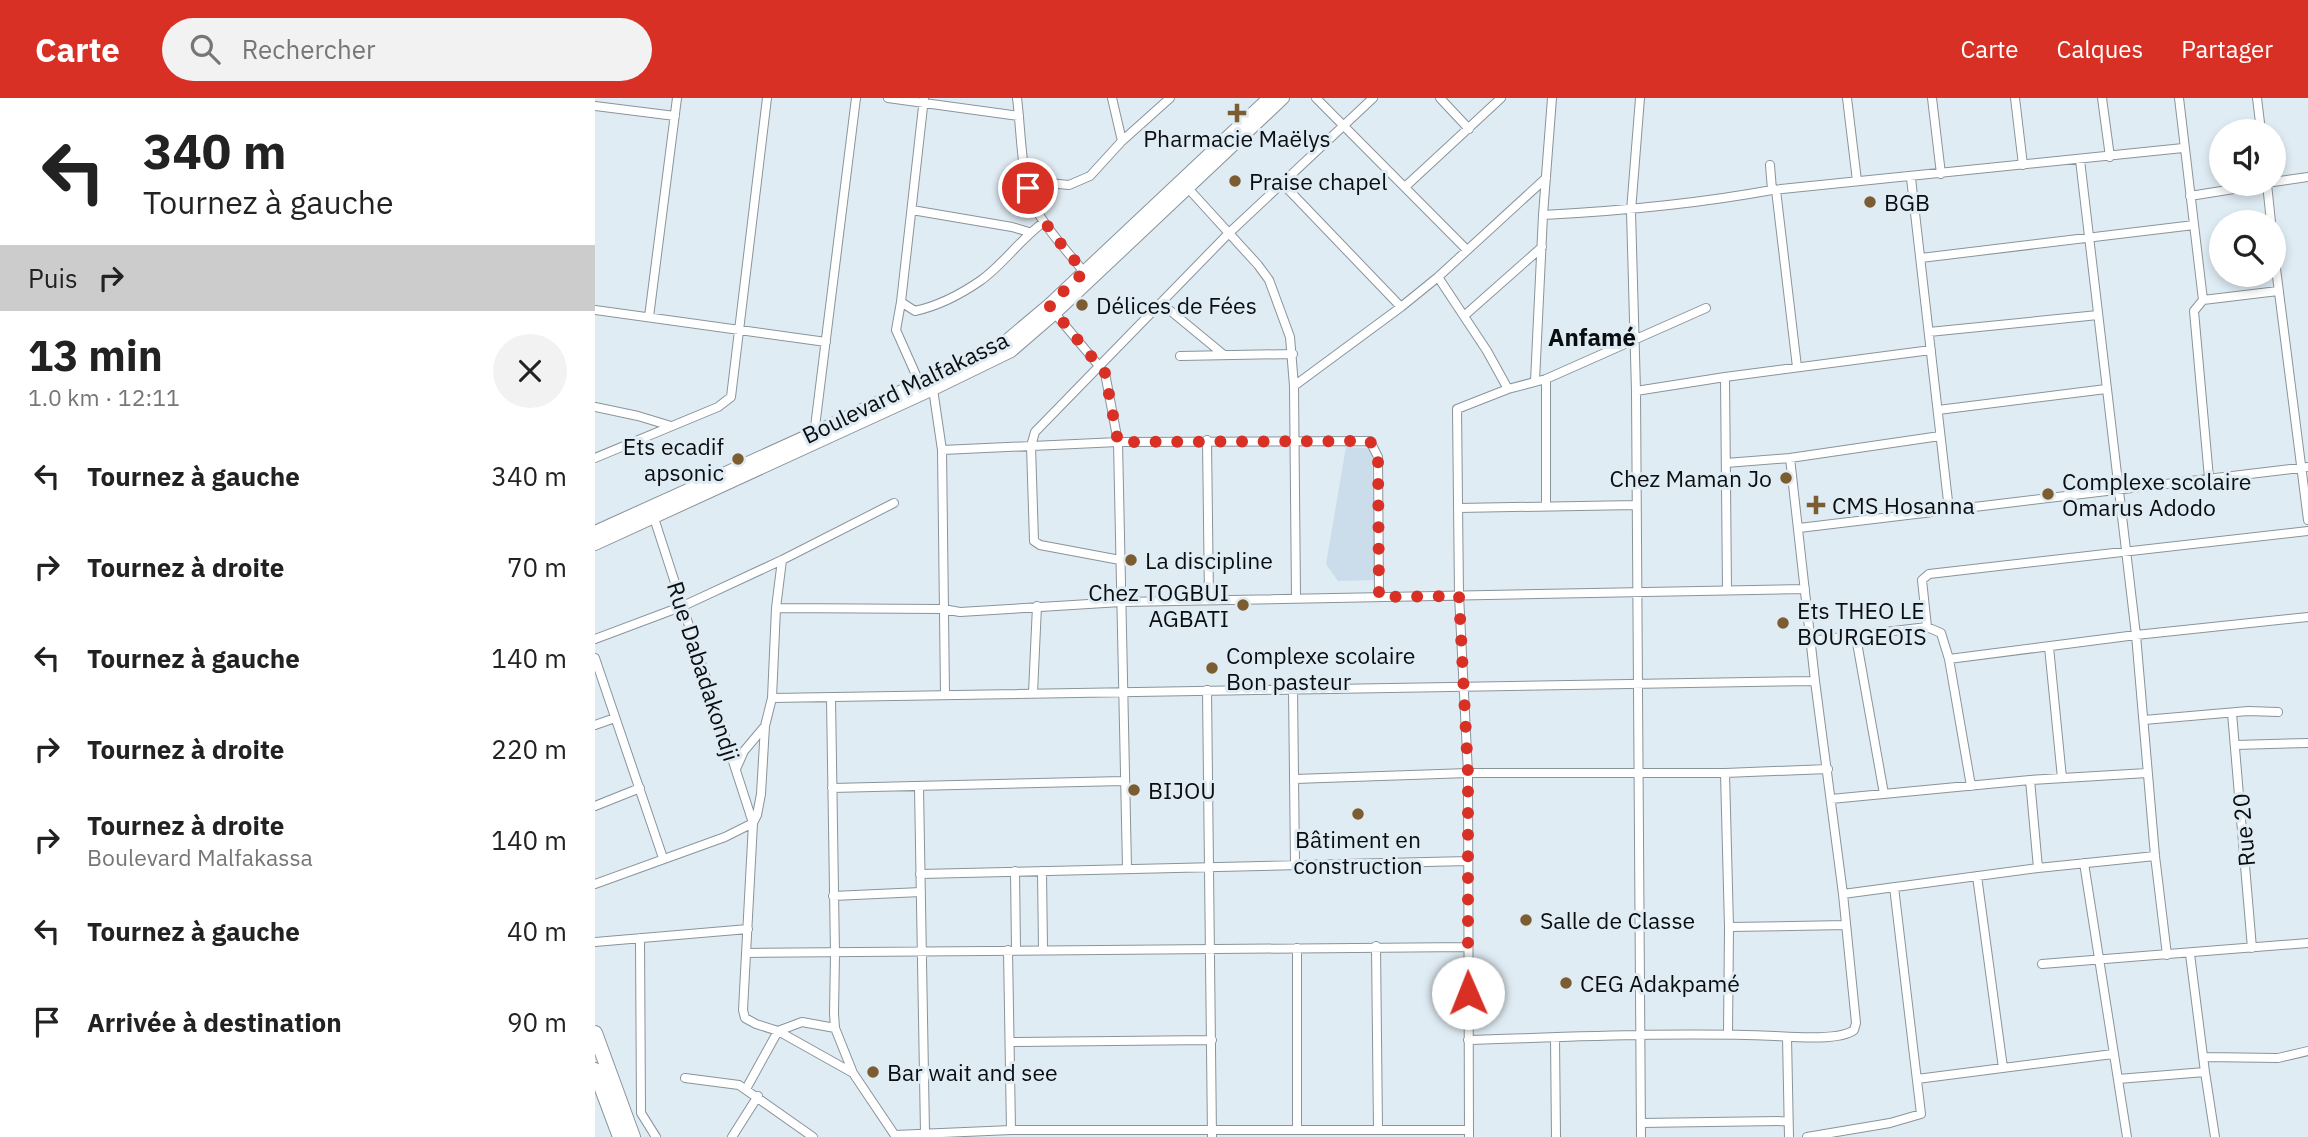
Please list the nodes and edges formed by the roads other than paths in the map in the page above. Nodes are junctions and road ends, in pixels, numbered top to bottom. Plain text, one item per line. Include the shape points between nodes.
1 (677, 98) edge
2 (767, 98) edge
3 (856, 98) edge
4 (888, 98) edge
5 (1017, 98) edge
6 (1112, 98) edge
7 (1170, 98) edge
8 (1269, 98) edge
9 (1283, 98) edge
10 (1316, 98) edge
11 (1373, 98) edge
12 (1440, 98) edge
13 (1501, 98) edge
14 (1552, 98) edge
15 (1640, 98) edge
16 (1847, 98) edge
17 (1932, 98) edge
18 (2015, 98) edge
19 (2102, 98) edge
20 (2179, 98) edge
21 (2257, 98) edge
22 (924, 101) edge
23 (595, 106) edge
24 (675, 116) junction
25 (1019, 116) junction
26 (2260, 119) edge
27 (1343, 125) junction
28 (1469, 129) junction
29 (1122, 141) junction
30 (2183, 148) junction
31 (2109, 157) junction
32 (2080, 160) junction
33 (1770, 165) dead end
34 (2023, 165) junction
35 (1941, 174) junction
36 (2308, 177) edge
37 (1546, 178) junction
38 (1911, 178) junction
39 (2286, 180) edge
40 (1027, 181) junction
41 (1857, 181) junction
42 (1282, 183) junction
43 (1184, 185) junction
44 (1405, 186) junction
45 (1774, 190) junction
46 (2209, 193) edge
47 (2190, 196) junction
48 (912, 210) junction
49 (1631, 211) junction
50 (1543, 215) junction
51 (1044, 222) junction
52 (2194, 225) junction
53 (1030, 232) junction
54 (1229, 234) junction
55 (2090, 236) junction
56 (1542, 247) junction
57 (1467, 250) junction
58 (1921, 258) junction
59 (1084, 272) junction
60 (1438, 277) junction
61 (2278, 287) edge
62 (2278, 291) junction
63 (2203, 300) junction
64 (901, 302) junction
65 (1161, 303) junction
66 (1401, 307) junction
67 (1706, 308) dead end
68 (1052, 309) junction
69 (595, 310) edge
70 (2098, 315) junction
71 (1464, 316) junction
72 (649, 317) junction
73 (738, 330) junction
74 (1929, 332) junction
75 (826, 342) junction
76 (1634, 342) junction
77 (1931, 350) junction
78 (1293, 354) junction
79 (1224, 355) junction
80 (1180, 356) dead end
81 (1099, 365) junction
82 (1797, 367) junction
83 (1725, 377) junction
84 (1546, 379) junction
85 (1535, 381) junction
86 (920, 384) junction
87 (1294, 386) junction
88 (933, 389) junction
89 (1508, 389) junction
90 (2106, 389) junction
91 (1636, 391) junction
92 (595, 407) edge
93 (1938, 410) junction
94 (671, 426) junction
95 (1940, 436) junction
96 (813, 438) junction
97 (1294, 439) junction
98 (1207, 440) junction
99 (1118, 442) junction
100 (1031, 446) junction
101 (942, 450) junction
102 (595, 458) edge
103 (1790, 458) junction
104 (1726, 463) junction
105 (2305, 467) edge
106 (2209, 478) junction
107 (2118, 489) junction
108 (894, 503) dead end
109 (1636, 505) junction
110 (1546, 506) junction
111 (1458, 508) junction
112 (1949, 510) junction
113 (654, 518) junction
114 (2308, 520) edge
115 (1799, 528) junction
116 (2308, 531) edge
117 (595, 532) edge
118 (595, 544) edge
119 (2126, 550) junction
120 (782, 561) junction
121 (1120, 561) junction
122 (1805, 589) junction
123 (1727, 590) junction
124 (1638, 592) junction
125 (1459, 596) junction
126 (1379, 597) junction
127 (1296, 598) junction
128 (1209, 600) junction
129 (1121, 602) junction
130 (683, 606) junction
131 (1037, 606) junction
132 (776, 608) junction
133 (943, 609) junction
134 (2308, 617) edge
135 (1927, 628) junction
136 (2136, 635) junction
137 (1856, 637) junction
138 (595, 639) edge
139 (1810, 641) junction
140 (2049, 647) junction
141 (595, 658) edge
142 (1949, 659) junction
143 (1815, 681) junction
144 (1639, 682) junction
145 (1464, 687) junction
146 (1293, 688) junction
147 (1207, 690) junction
148 (1033, 693) junction
149 (1122, 693) junction
150 (945, 694) junction
151 (772, 698) junction
152 (831, 698) junction
153 (2278, 712) dead end
154 (2232, 713) junction
155 (615, 718) junction
156 (2144, 720) junction
157 (595, 725) edge
158 (765, 726) junction
159 (2308, 743) edge
160 (2236, 745) junction
161 (736, 769) junction
162 (1828, 769) junction
163 (1640, 772) junction
164 (1468, 773) junction
165 (1725, 773) junction
166 (2147, 773) junction
167 (2062, 778) junction
168 (1295, 779) junction
169 (2030, 780) junction
170 (1123, 781) junction
171 (1971, 786) junction
172 (832, 788) junction
173 (919, 788) junction
174 (640, 789) junction
175 (1884, 794) junction
176 (1831, 799) junction
177 (595, 806) edge
178 (753, 823) junction
179 (2155, 856) junction
180 (663, 859) junction
181 (1468, 861) junction
182 (1295, 863) junction
183 (2084, 863) junction
184 (1208, 867) junction
185 (1126, 868) junction
186 (2038, 868) junction
187 (1015, 871) junction
188 (1042, 871) junction
189 (920, 874) junction
190 (1976, 876) junction
191 (595, 884) edge
192 (1894, 887) junction
193 (921, 892) junction
194 (1843, 894) junction
195 (833, 896) junction
196 (1846, 925) junction
197 (1729, 927) junction
198 (748, 929) junction
199 (640, 938) junction
200 (595, 942) edge
201 (2308, 943) edge
202 (1376, 947) junction
203 (1467, 947) junction
204 (1297, 948) junction
205 (2252, 948) junction
206 (1211, 949) junction
207 (923, 950) junction
208 (1012, 950) junction
209 (1043, 950) junction
210 (746, 953) junction
211 (835, 954) junction
212 (2190, 954) junction
213 (2167, 955) junction
214 (2099, 960) junction
215 (2042, 964) dead end
216 (835, 1028) junction
217 (778, 1031) junction
218 (595, 1033) edge
219 (1728, 1034) junction
220 (1639, 1037) junction
221 (1787, 1037) junction
222 (1555, 1038) junction
223 (1212, 1040) junction
224 (1468, 1041) junction
225 (1010, 1042) junction
226 (2308, 1051) edge
227 (2113, 1054) junction
228 (2203, 1057) junction
229 (2003, 1068) junction
230 (2205, 1072) junction
231 (853, 1073) junction
232 (602, 1078) edge
233 (685, 1078) dead end
234 (1917, 1079) junction
235 (2118, 1079) junction
236 (746, 1089) junction
237 (758, 1096) junction
238 (1788, 1121) junction
239 (1641, 1124) junction
240 (1011, 1130) junction
241 (1297, 1130) junction
242 (1378, 1130) junction
243 (925, 1133) junction
244 (1212, 1133) edge
245 (653, 1134) edge
246 (1126, 1134) edge
247 (1469, 1134) edge
248 (896, 1136) edge
249 (620, 1137) edge
250 (633, 1137) edge
251 (732, 1137) edge
252 (813, 1137) edge
253 (1556, 1137) edge
254 (1641, 1137) edge
255 (1789, 1137) edge
256 (1808, 1137) edge
257 (2127, 1137) edge
258 (2215, 1137) edge

1 - 24 street
2 - 73 street
3 - 75 street
4 - 22 street
5 - 25 street
6 - 29 street
7 - 29 street
8 - 43 main road, Boulevard Malfakassa
9 - 43 main road, Boulevard Malfakassa
10 - 27 street
11 - 27 street
12 - 28 street
13 - 28 street
14 - 37 street
15 - 49 street
16 - 41 street
17 - 35 street
18 - 34 street
19 - 31 street
20 - 30 street
21 - 26 street
22 - 25 street
22 - 48 street
23 - 24 street
24 - 72 street
25 - 40 street
27 - 42 street
27 - 44 street
28 - 44 street
29 - 40 street via 1080,181 1069,185
30 - 31 street
30 - 47 street
31 - 32 street
32 - 34 street
32 - 55 street
33 - 45 street
34 - 35 street
35 - 38 street
36 - 39 street
37 - 50 street
37 - 57 street
38 - 41 street
38 - 58 street
40 - 51 street
41 - 45 street
42 - 54 street
42 - 66 street
43 - 54 street
43 - 59 main road, Boulevard Malfakassa
43 - 68 main road, Boulevard Malfakassa
44 - 57 street
45 - 49 street
45 - 82 street
46 - 47 street
47 - 52 street
48 - 53 street
48 - 64 street
49 - 50 street
49 - 76 street
50 - 56 street
51 - 53 street
51 - 59 street
52 - 55 street
52 - 63 street
53 - 64 street via 981,281 915,311
54 - 65 street
54 - 78 street via 1269,280
55 - 58 street
55 - 70 street
56 - 71 street
56 - 85 street
57 - 60 street
58 - 74 street
59 - 68 main road, Boulevard Malfakassa
60 - 66 street
60 - 71 street
61 - 62 street
62 - 63 street
62 - 105 street
63 - 106 street via 2193,314
64 - 86 street via 896,330
65 - 79 street
65 - 81 street
66 - 87 street
67 - 76 street
68 - 81 street
68 - 86 main road, Boulevard Malfakassa via 1005,342
68 - 88 main road, Boulevard Malfakassa via 1005,355
69 - 72 street
70 - 74 street
70 - 90 street
71 - 89 street
72 - 73 street
73 - 75 street
73 - 94 street via 731,397
74 - 77 street
75 - 96 street
76 - 84 street
76 - 91 street
77 - 82 street
77 - 93 street
78 - 79 street
78 - 87 street
79 - 80 street
81 - 99 street via 1108,382
81 - 100 street via 1034,432
82 - 83 street
83 - 91 street
83 - 104 street
84 - 85 street
84 - 110 street
85 - 89 street
86 - 96 main road, Boulevard Malfakassa
87 - 97 street
88 - 96 main road, Boulevard Malfakassa
88 - 101 street
89 - 111 street via 1457,409
90 - 93 street
90 - 107 street
91 - 109 street
92 - 94 street
93 - 95 street
94 - 102 street
95 - 103 street
95 - 112 street
96 - 113 main road
96 - 117 main road, Boulevard Malfakassa
97 - 98 street
97 - 126 street via 1363,440 1375,447
97 - 127 street
98 - 99 street
98 - 128 street
99 - 100 street
99 - 121 street
100 - 101 street
100 - 121 street via 1034,541
101 - 133 street
103 - 104 street
103 - 115 street
104 - 123 street
105 - 106 street
105 - 114 street
106 - 107 street
107 - 112 street
107 - 119 street
108 - 120 street
109 - 110 street
109 - 124 street
110 - 111 street
111 - 125 street
112 - 115 street
113 - 118 main road
113 - 130 street, Rue Dabadakondji
115 - 122 street
116 - 119 street
119 - 135 street via 1925,575
119 - 136 street
120 - 130 street
120 - 132 street
121 - 129 street
122 - 123 street
122 - 139 street
123 - 124 street
124 - 125 street
124 - 144 street
125 - 126 street
125 - 145 street
126 - 127 street
127 - 128 street
128 - 129 street
129 - 131 street
129 - 149 street
130 - 138 street
130 - 161 street, Rue Dabadakondji
131 - 133 street via 960,612
131 - 148 street
132 - 133 street
132 - 151 street
133 - 150 street
134 - 136 street
135 - 137 street
135 - 142 street via 1941,633
136 - 140 street
136 - 156 street
137 - 139 street
137 - 175 street
139 - 143 street
140 - 142 street
140 - 167 street
141 - 155 street
142 - 171 street
143 - 144 street
143 - 162 street
144 - 145 street
144 - 163 street
145 - 146 street
145 - 164 street
146 - 147 street
146 - 168 street
147 - 149 street
147 - 184 street
148 - 149 street
148 - 150 street
149 - 170 street
150 - 152 street
151 - 152 street
151 - 158 street
152 - 172 street
153 - 154 street
154 - 156 street
154 - 160 street, Rue 20
155 - 157 street
155 - 174 street
156 - 166 street
158 - 161 street
158 - 178 street via 761,794
159 - 160 street
160 - 205 street, Rue 20
161 - 178 street, Rue Dabadakondji
162 - 165 street
162 - 176 street
163 - 164 street
163 - 165 street
163 - 220 street
164 - 168 street
164 - 181 street
165 - 197 street
166 - 167 street
166 - 179 street
167 - 169 street
168 - 182 street
169 - 171 street
169 - 186 street
170 - 173 street
170 - 185 street
171 - 175 street
172 - 173 street
172 - 195 street
173 - 189 street
174 - 177 street
174 - 180 street
175 - 176 street
176 - 194 street
178 - 180 street
178 - 198 street
179 - 183 street
179 - 213 street
180 - 191 street
181 - 182 street
181 - 203 street
182 - 184 street
183 - 186 street
183 - 214 street
184 - 185 street
184 - 206 street
185 - 188 street
186 - 190 street
187 - 188 street
187 - 189 street
187 - 208 street
188 - 209 street
189 - 193 street
190 - 192 street
190 - 229 street
192 - 194 street
192 - 234 street
193 - 195 street
193 - 207 street
194 - 196 street
195 - 211 street
196 - 197 street
196 - 221 street via 1854,1030 1843,1035
197 - 219 street
198 - 199 street
198 - 210 street
199 - 200 street
199 - 245 street via 641,1113
201 - 205 street
202 - 203 street
202 - 204 street
202 - 242 street
203 - 224 street
204 - 206 street
204 - 241 street
205 - 212 street
206 - 209 street
206 - 223 street
207 - 208 street
207 - 211 street
207 - 243 street
208 - 209 street
208 - 225 street
210 - 211 street
210 - 217 street via 745,1018
211 - 216 street
212 - 213 street
212 - 228 street
213 - 214 street
214 - 215 street
214 - 227 street
216 - 217 street via 802,1022
216 - 231 street
217 - 231 street
217 - 236 street
218 - 232 main road
219 - 220 street
219 - 221 street
220 - 222 street
220 - 239 street
221 - 238 street
222 - 224 street
222 - 253 street
223 - 225 street
223 - 244 street
224 - 247 street
225 - 240 street
226 - 228 street via 2278,1058
227 - 229 street
227 - 235 street
228 - 230 street
229 - 234 street
230 - 235 street
230 - 258 street
231 - 248 street
232 - 249 main road
232 - 250 main road
233 - 236 street
234 - 256 street via 1920,1115
235 - 257 street
236 - 237 street
237 - 251 street
237 - 252 street
238 - 239 street
238 - 255 street
239 - 254 street
240 - 243 street
240 - 246 street
241 - 242 street
241 - 244 street
242 - 247 street
243 - 248 street
244 - 246 street

